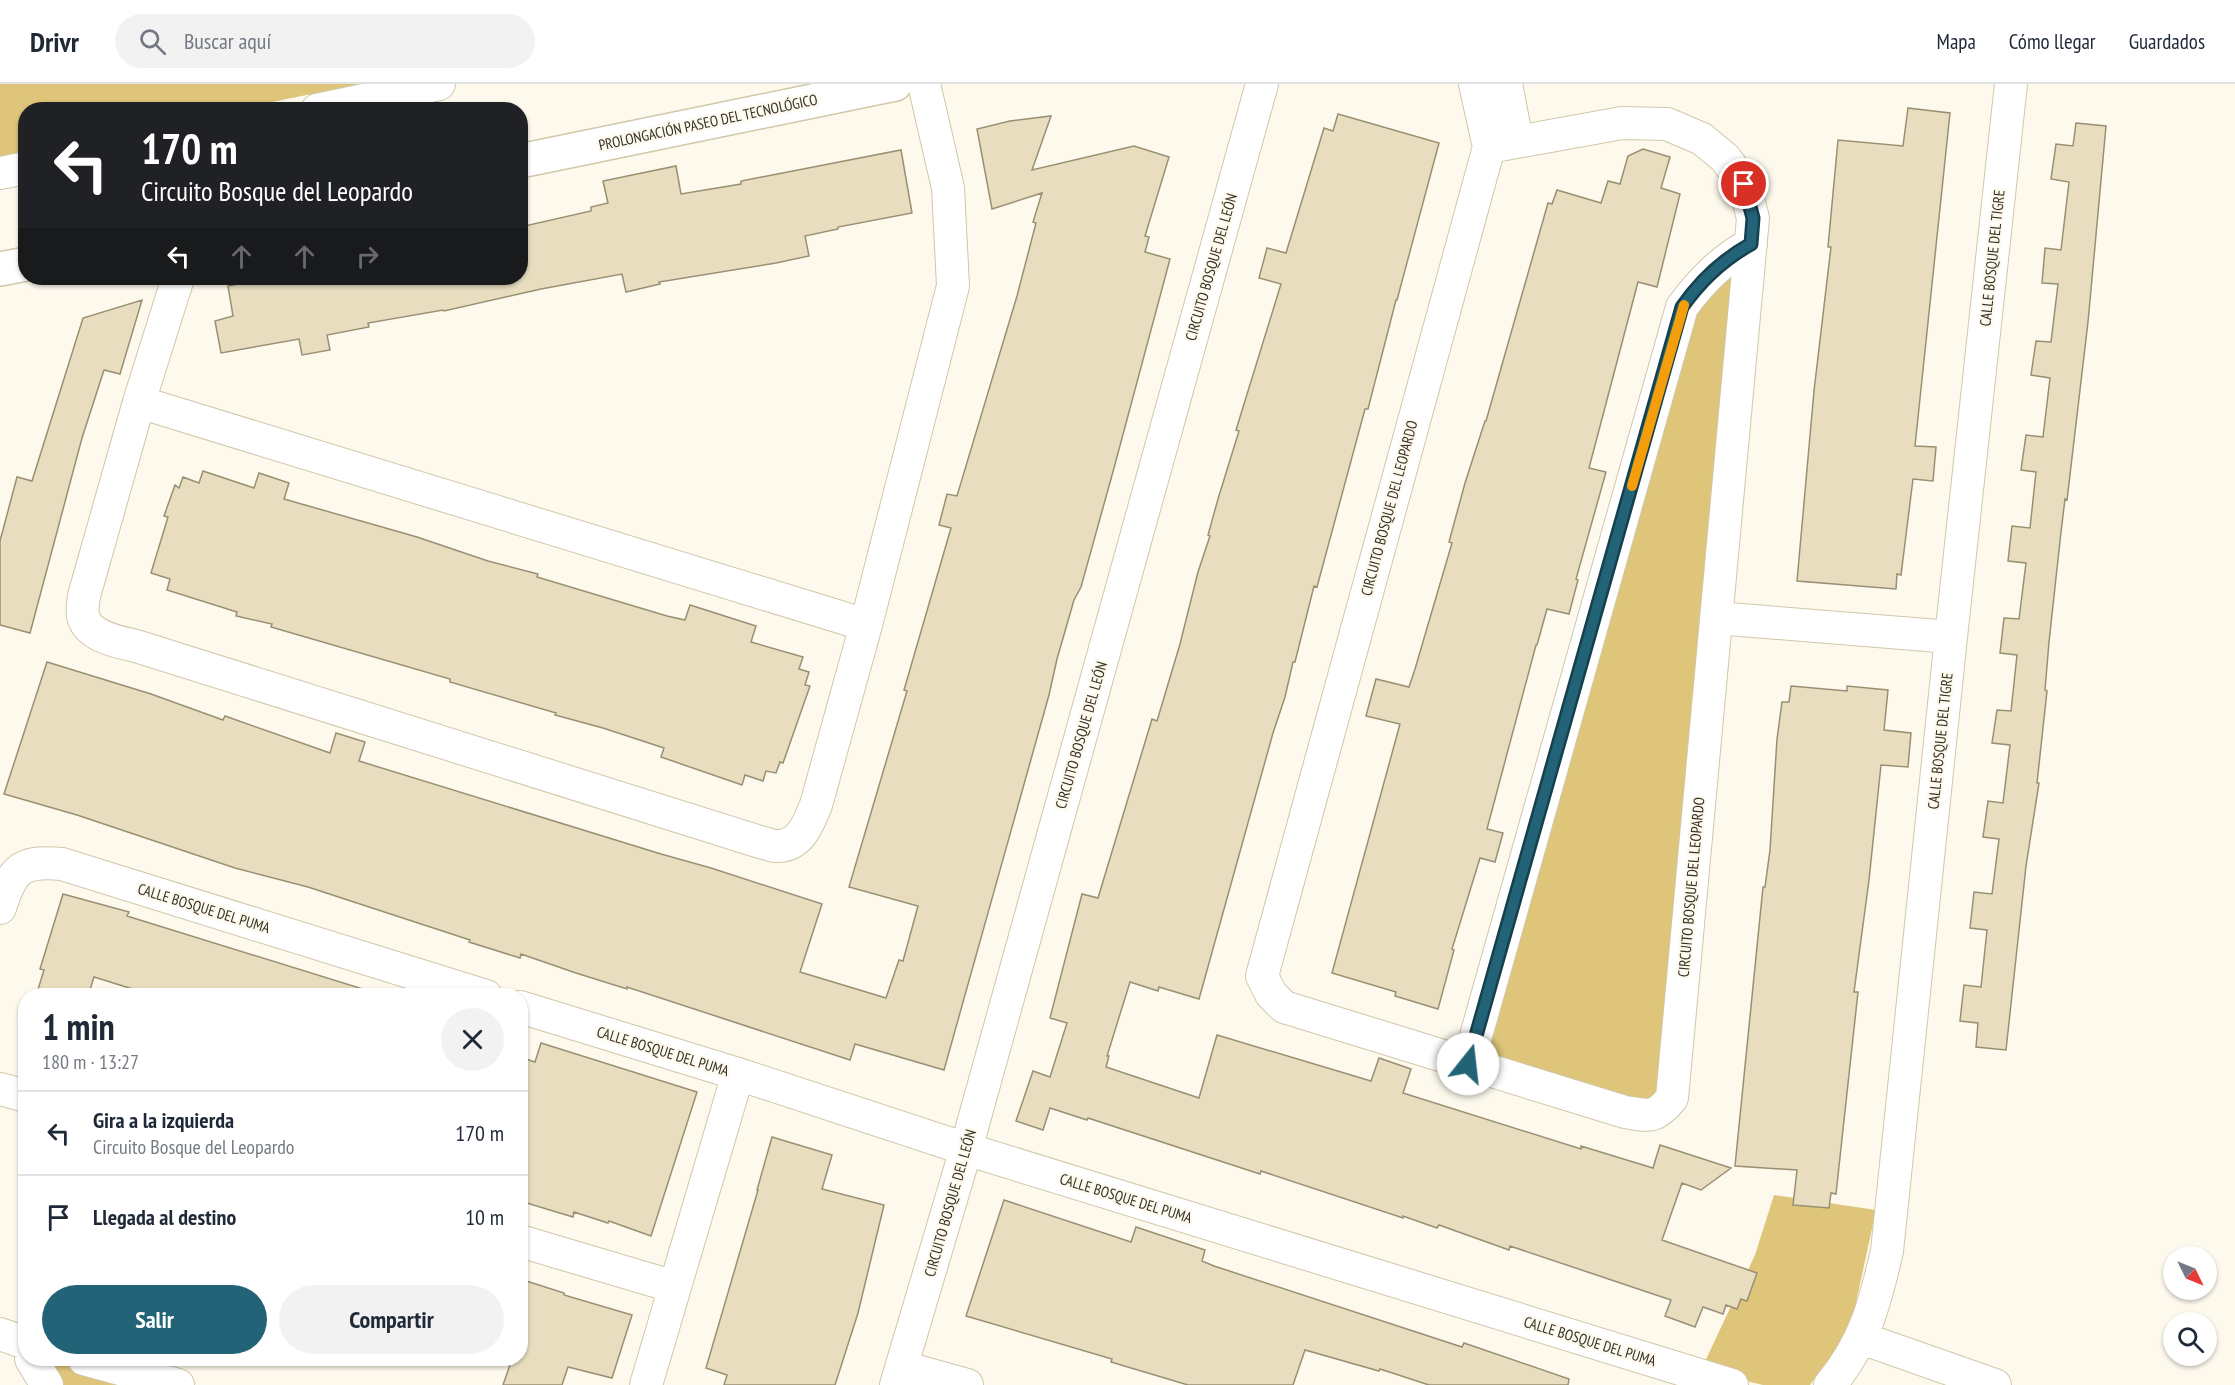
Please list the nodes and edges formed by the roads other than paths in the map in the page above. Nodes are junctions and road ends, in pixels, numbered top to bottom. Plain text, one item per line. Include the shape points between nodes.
1 (439, 84) edge
2 (895, 84) edge
3 (924, 84) edge
4 (1262, 84) edge
5 (1475, 84) edge
6 (1506, 84) edge
7 (2011, 84) edge
8 (355, 102) edge
9 (1503, 144) junction
10 (528, 159) edge
11 (18, 170) edge
12 (0, 173) edge
13 (1751, 244) junction
14 (18, 266) edge
15 (0, 269) edge
16 (176, 285) edge
17 (139, 402) junction
18 (1716, 618) junction
19 (866, 625) junction
20 (1950, 637) junction
21 (0, 908) edge
22 (460, 988) edge
23 (528, 1009) edge
24 (1468, 1064) junction
25 (738, 1074) junction
26 (0, 1089) edge
27 (18, 1094) edge
28 (966, 1149) junction
29 (528, 1243) edge
30 (675, 1287) junction
31 (1861, 1338) junction
32 (35, 1366) edge
33 (109, 1366) edge
34 (899, 1376) edge
35 (47, 1385) edge
36 (178, 1385) edge
37 (646, 1385) edge
38 (967, 1385) edge
39 (1732, 1385) edge
40 (1830, 1385) edge
41 (1995, 1385) edge

1 - 8 street
2 - 10 street, PROLONGACIÓN PASEO DEL TECNOLÓGICO
3 - 19 street via 948,188 953,286
4 - 28 street, CIRCUITO BOSQUE DEL LEÓN
5 - 9 street
6 - 9 street
7 - 20 street, CALLE BOSQUE DEL TIGRE
9 - 13 street, CIRCUITO BOSQUE DEL LEOPARDO via 1622,123 1668,124 1702,139 1725,158 1744,184 1753,218
9 - 24 street, CIRCUITO BOSQUE DEL LEOPARDO via 1262,976 1271,994 1284,1007
11 - 12 street
13 - 18 street, CIRCUITO BOSQUE DEL LEOPARDO
13 - 24 street via 1712,270 1682,307
14 - 15 street
16 - 17 street
17 - 19 street
17 - 19 street via 84,596 83,617 93,630 113,641 760,842 779,846 793,842 805,830 816,805
18 - 20 street
18 - 24 street, CIRCUITO BOSQUE DEL LEOPARDO via 1672,1098 1663,1109 1649,1116 1625,1112
20 - 31 street, CALLE BOSQUE DEL TIGRE via 1887,1251 1875,1303
21 - 22 street, CALLE BOSQUE DEL PUMA via 9,882 23,867 39,862 62,864
23 - 25 street, CALLE BOSQUE DEL PUMA
25 - 28 street, CALLE BOSQUE DEL PUMA
25 - 30 street
26 - 27 street
28 - 34 street, CIRCUITO BOSQUE DEL LEÓN
28 - 39 street, CALLE BOSQUE DEL PUMA
29 - 30 street
30 - 37 street
31 - 40 street, CALLE BOSQUE DEL TIGRE
31 - 41 street
32 - 35 street
33 - 36 street
34 - 38 street

